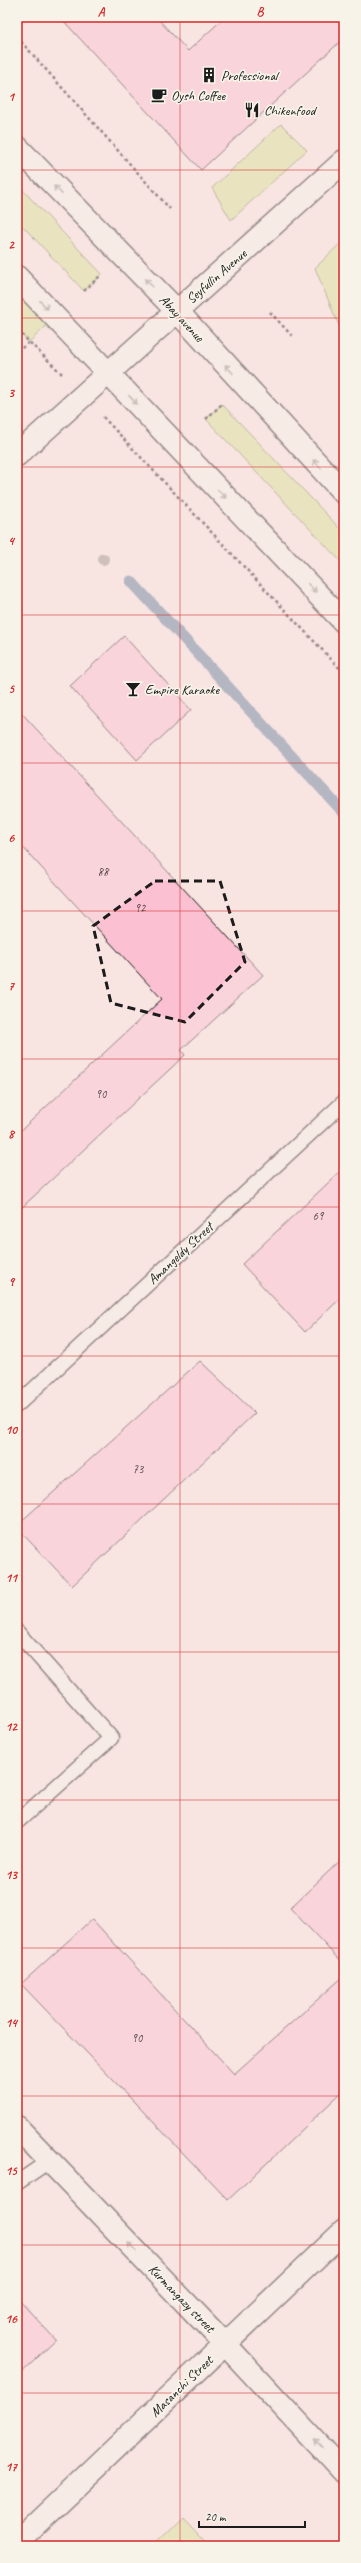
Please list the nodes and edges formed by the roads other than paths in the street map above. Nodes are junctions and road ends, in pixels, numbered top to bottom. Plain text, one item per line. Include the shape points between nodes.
1 (17, 147) edge
2 (344, 161) edge
3 (17, 277) edge
4 (176, 310) junction
5 (108, 373) junction
6 (17, 456) edge
7 (344, 493) edge
8 (344, 622) edge
9 (344, 1102) edge
10 (17, 1405) edge
11 (17, 1632) edge
12 (17, 1822) edge
13 (17, 2127) edge
14 (49, 2161) junction
15 (17, 2183) edge
16 (344, 2231) edge
17 (226, 2344) junction
18 (344, 2472) edge
19 (17, 2542) edge

4 -> 1 main road, Abay avenue
2 - 4 main road, Seyfullin Avenue
3 -> 5 main road
4 - 5 main road, Seyfullin Avenue
7 -> 4 main road, Abay avenue
5 - 6 main road, Seyfullin Avenue
5 -> 8 main road
9 - 10 lane, Amangeldy Street
11 - 12 lane via 111,1738
13 - 14 main road, Kurmangazy street
14 - 15 lane
17 -> 14 main road, Kurmangazy street
16 - 17 main road, Masanchi Street
18 -> 17 main road, Kurmangazy street
17 - 19 main road, Masanchi Street

